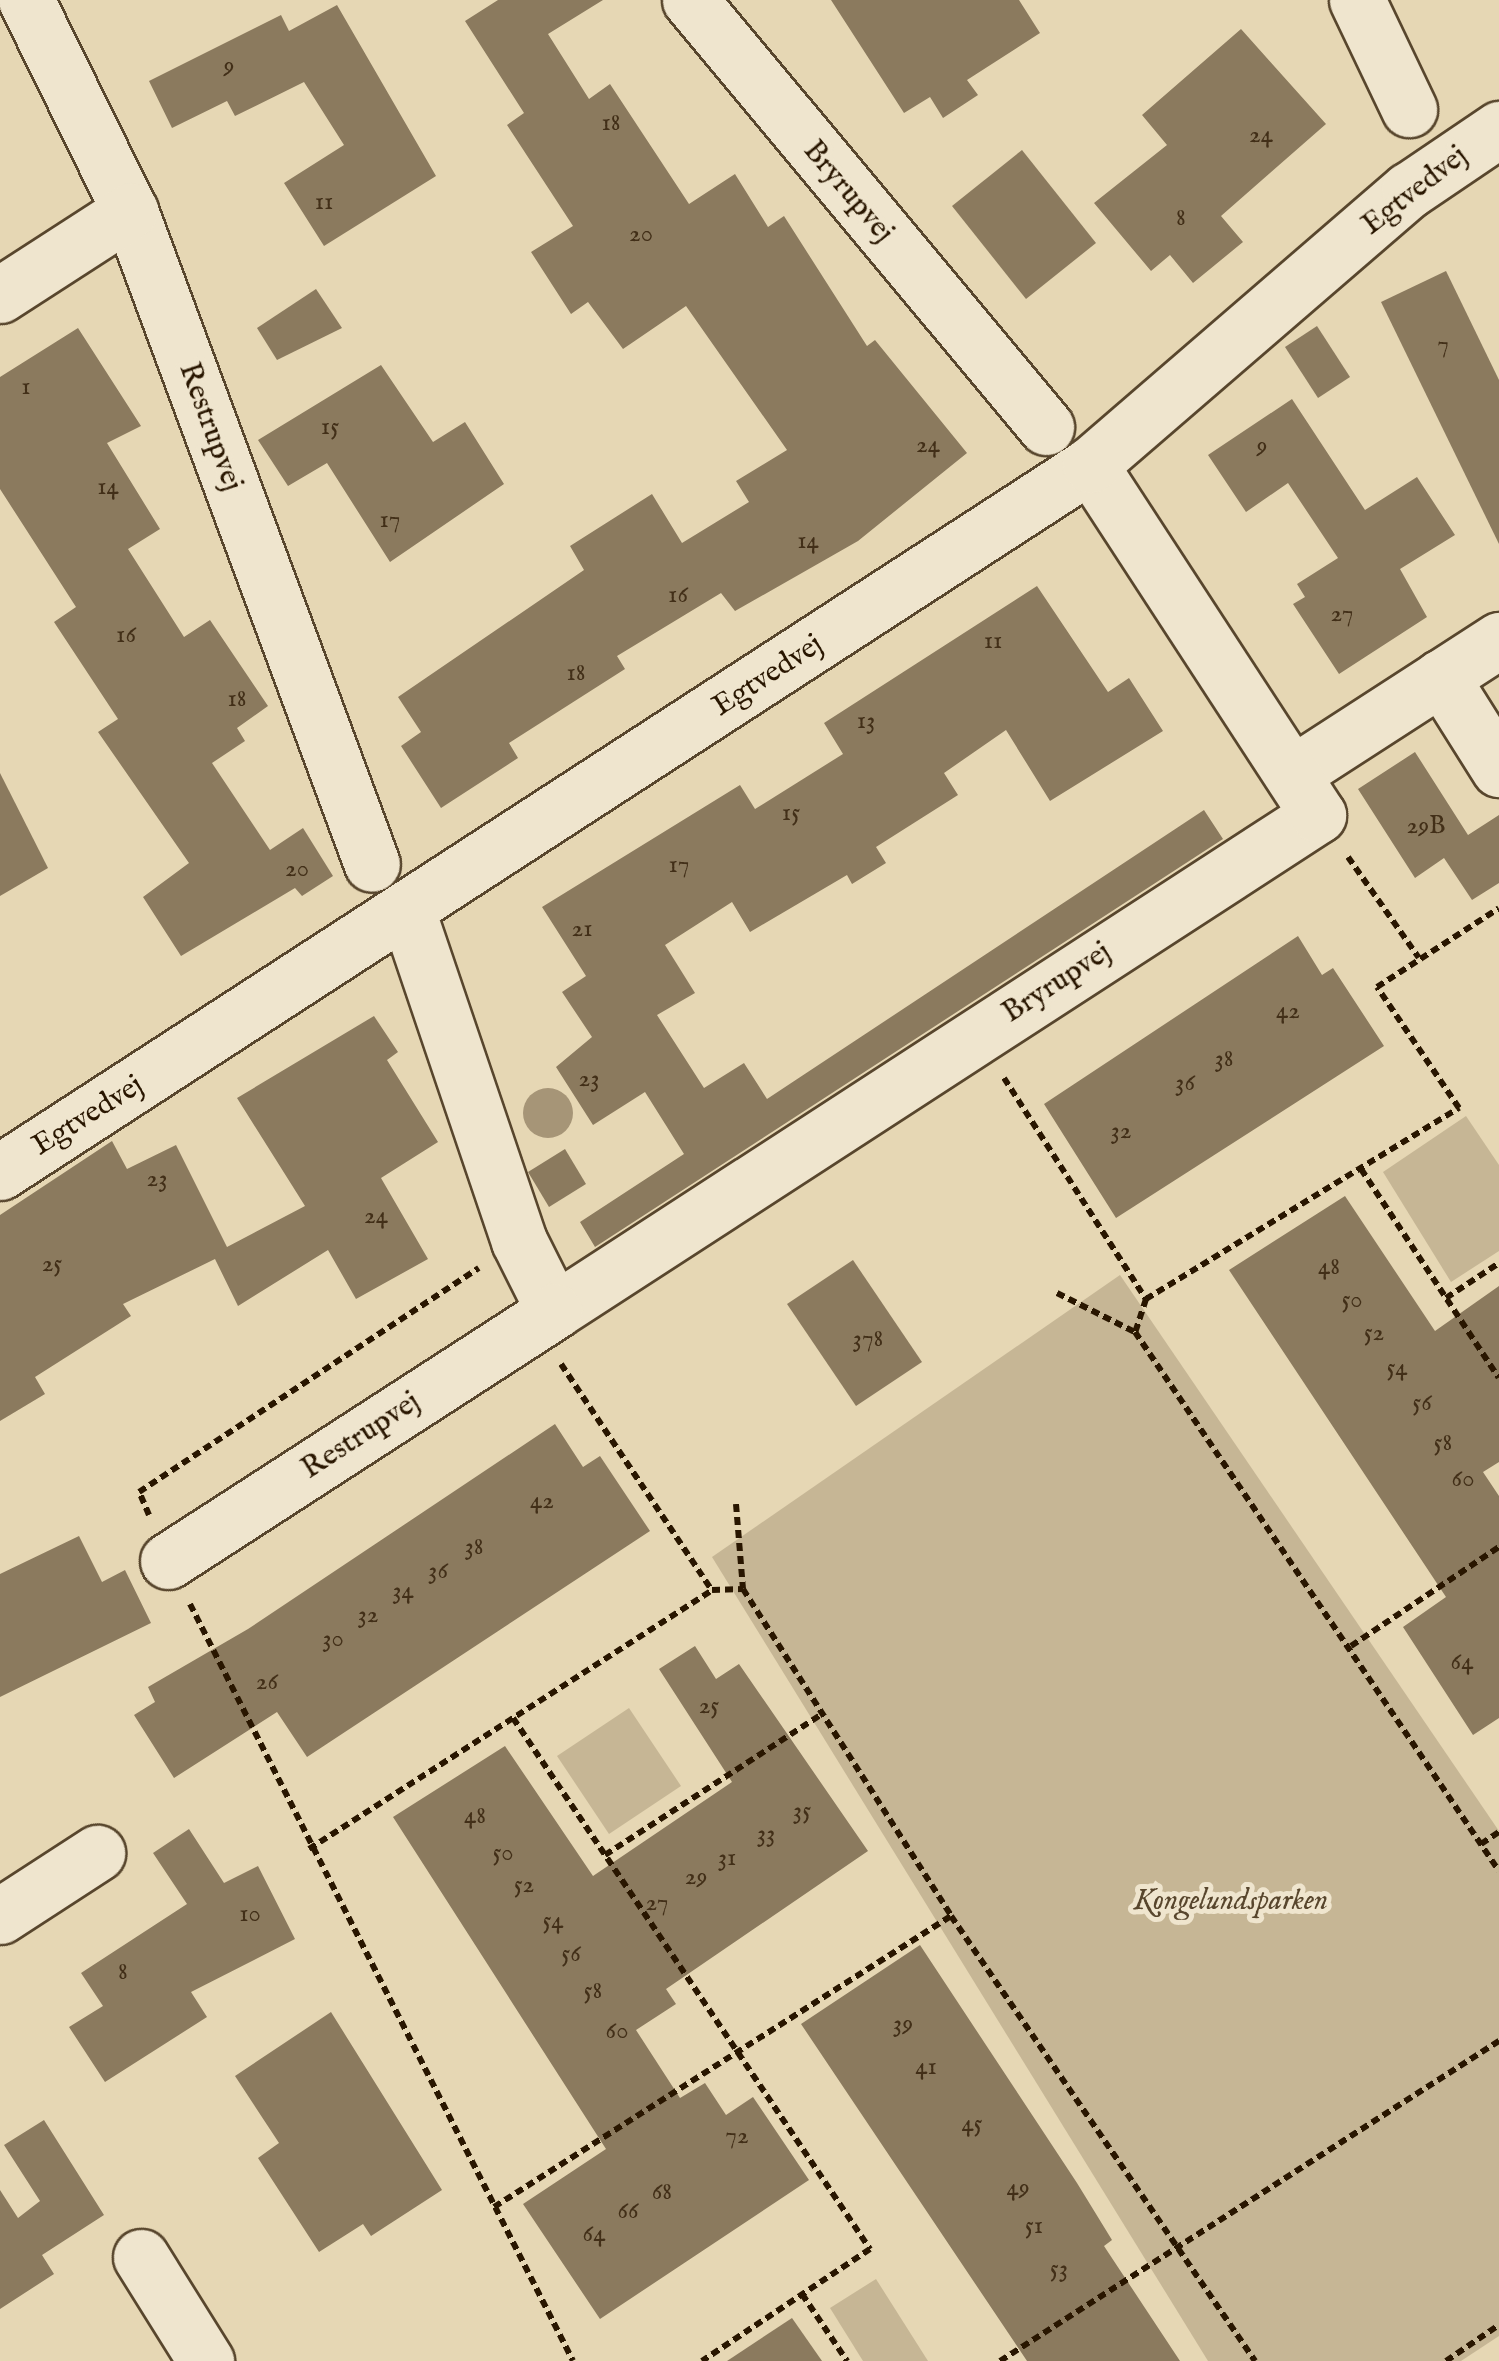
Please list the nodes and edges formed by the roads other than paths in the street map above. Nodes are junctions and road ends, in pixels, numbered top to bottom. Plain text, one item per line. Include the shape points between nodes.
1 (26, 0) edge
2 (690, 0) edge
3 (1357, 0) edge
4 (1409, 109) dead end
5 (1499, 129) edge
6 (130, 210) junction
7 (0, 295) edge
8 (1046, 427) dead end
9 (1090, 465) junction
10 (1499, 640) edge
11 (1441, 678) junction
12 (1499, 769) edge
13 (1305, 794) junction
14 (372, 864) dead end
15 (408, 913) junction
16 (0, 1172) edge
17 (757, 1180) joint
18 (554, 1311) junction
19 (168, 1561) road end
20 (96, 1854) dead end
21 (0, 1916) edge
22 (141, 2257) dead end
23 (206, 2361) edge

1 - 6 street, Restrupvej
2 - 8 street, Bryrupvej
3 - 4 street
5 - 9 street, Egtvedvej via 1410,190
6 - 7 street
6 - 14 street, Restrupvej
9 - 13 street
9 - 15 street, Egtvedvej
10 - 11 street, Bryrupvej
11 - 12 street
11 - 13 street, Bryrupvej
13 - 17 street, Bryrupvej via 976,1035
15 - 16 street, Egtvedvej
15 - 18 street via 518,1241
17 - 18 street, Restrupvej
18 - 19 street, Restrupvej
20 - 21 street
22 - 23 street

